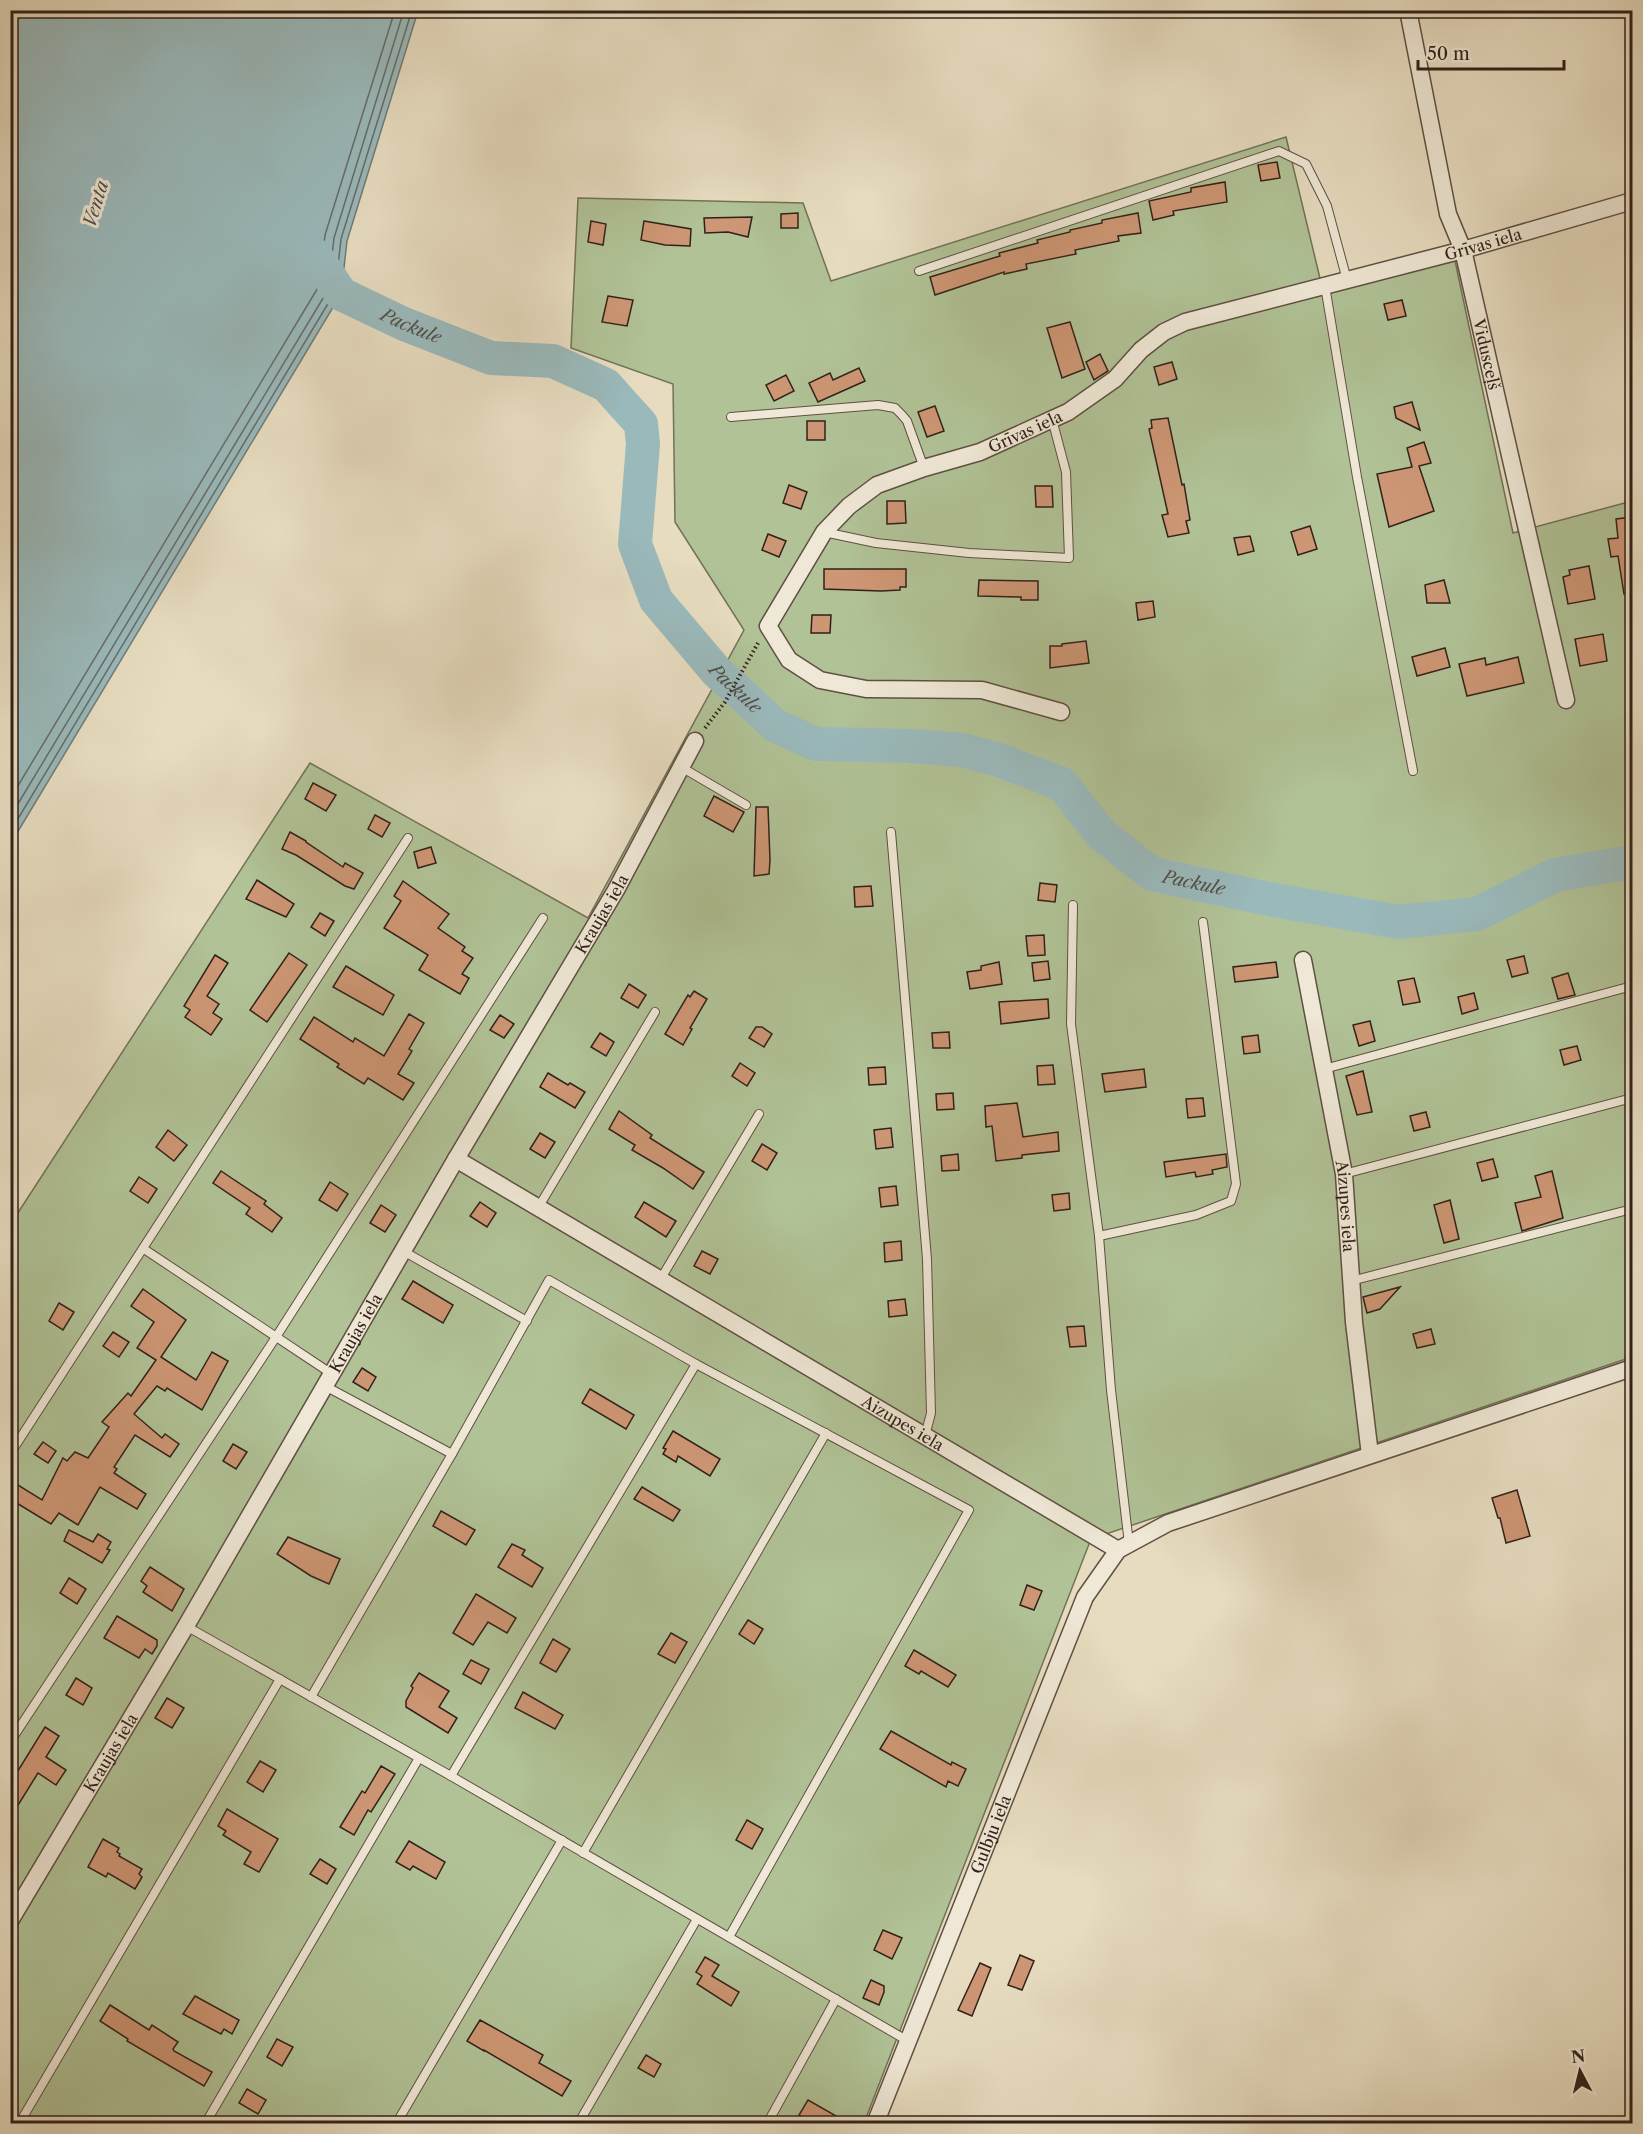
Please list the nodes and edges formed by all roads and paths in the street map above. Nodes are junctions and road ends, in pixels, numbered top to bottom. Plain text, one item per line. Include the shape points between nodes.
1 (1408, 10) edge
2 (1632, 201) edge
3 (1462, 250) junction
4 (919, 271) dead end
5 (1347, 280) junction
6 (1325, 286) junction
7 (731, 417) dead end
8 (1052, 419) junction
9 (924, 468) junction
10 (824, 532) junction
11 (751, 655) dead end
12 (1566, 700) dead end
13 (1060, 712) dead end
14 (695, 741) joint
15 (681, 767) junction
16 (1413, 771) dead end
17 (746, 805) dead end
18 (891, 832) dead end
19 (408, 838) dead end
20 (1073, 905) dead end
21 (543, 918) dead end
22 (1203, 922) dead end
23 (1303, 960) dead end
24 (1632, 986) edge
25 (655, 1012) dead end
26 (1324, 1069) junction
27 (1632, 1098) edge
28 (759, 1114) dead end
29 (456, 1159) junction
30 (1344, 1174) junction
31 (538, 1208) junction
32 (1632, 1209) edge
33 (1099, 1236) junction
34 (144, 1250) junction
35 (403, 1251) junction
36 (660, 1280) junction
37 (1351, 1281) junction
38 (527, 1321) junction
39 (276, 1337) junction
40 (696, 1364) junction
41 (1632, 1368) edge
42 (329, 1380) junction
43 (826, 1433) junction
44 (925, 1436) junction
45 (10, 1454) edge
46 (452, 1454) junction
47 (1370, 1455) junction
48 (1123, 1547) junction
49 (186, 1626) junction
50 (280, 1679) junction
51 (311, 1697) junction
52 (10, 1742) edge
53 (419, 1758) junction
54 (451, 1776) junction
55 (562, 1840) junction
56 (584, 1853) junction
57 (697, 1919) junction
58 (10, 1921) edge
59 (729, 1937) junction
60 (836, 1999) junction
61 (908, 2041) junction
62 (19, 2124) edge
63 (205, 2124) edge
64 (396, 2124) edge
65 (578, 2124) edge
66 (767, 2124) edge
67 (875, 2124) edge

1 - 3 street, Vidusceļš via 1448,214
2 - 3 street, Grīvas iela
3 - 5 street, Grīvas iela
3 - 12 street, Vidusceļš
4 - 5 lane via 1279,151 1306,164 1326,206
5 - 6 street, Grīvas iela
6 - 8 street, Grīvas iela via 1185,322 1164,332 1115,379
6 - 16 lane
7 - 9 lane via 878,405 895,408 907,421
8 - 9 street, Grīvas iela via 980,452
8 - 10 lane via 1066,472 1069,558 946,551
9 - 10 street, Grīvas iela via 877,485
10 - 13 street, Grīvas iela via 768,626 789,660 820,680 866,689 982,690
11 - 14 path via 725,702
14 - 15 street, Kraujas iela
15 - 17 lane
15 - 29 street, Kraujas iela via 616,890
18 - 44 lane via 927,1259 931,1413
19 - 34 lane
20 - 33 lane via 1071,1024
21 - 39 lane
22 - 33 lane via 1236,1184 1231,1201 1196,1215
23 - 26 street, Aizupes iela
24 - 26 lane
25 - 31 lane
26 - 30 street, Aizupes iela
27 - 30 lane
28 - 36 lane
29 - 31 street, Aizupes iela
29 - 35 street, Kraujas iela
30 - 37 street, Aizupes iela
31 - 36 street, Aizupes iela
32 - 37 lane
33 - 48 lane
34 - 39 lane
34 - 45 lane
35 - 38 lane
35 - 42 street, Kraujas iela
36 - 44 street, Aizupes iela
37 - 47 street, Aizupes iela
38 - 40 lane via 549,1280
38 - 46 lane
39 - 42 lane
39 - 52 lane
40 - 43 lane
40 - 54 lane
41 - 47 street
42 - 46 lane
42 - 49 street, Kraujas iela
43 - 56 lane
43 - 59 lane via 969,1510
44 - 48 street, Aizupes iela
46 - 51 lane
47 - 48 street via 1168,1522
48 - 61 street, Gulbju iela via 1085,1597
49 - 50 lane
49 - 58 street, Kraujas iela
50 - 51 lane
50 - 62 lane
51 - 53 lane
53 - 54 lane
53 - 63 lane
54 - 55 lane
55 - 56 lane
55 - 64 lane
56 - 57 lane
57 - 59 lane
57 - 65 lane
59 - 60 lane
60 - 61 lane
60 - 66 lane
61 - 67 street, Gulbju iela

